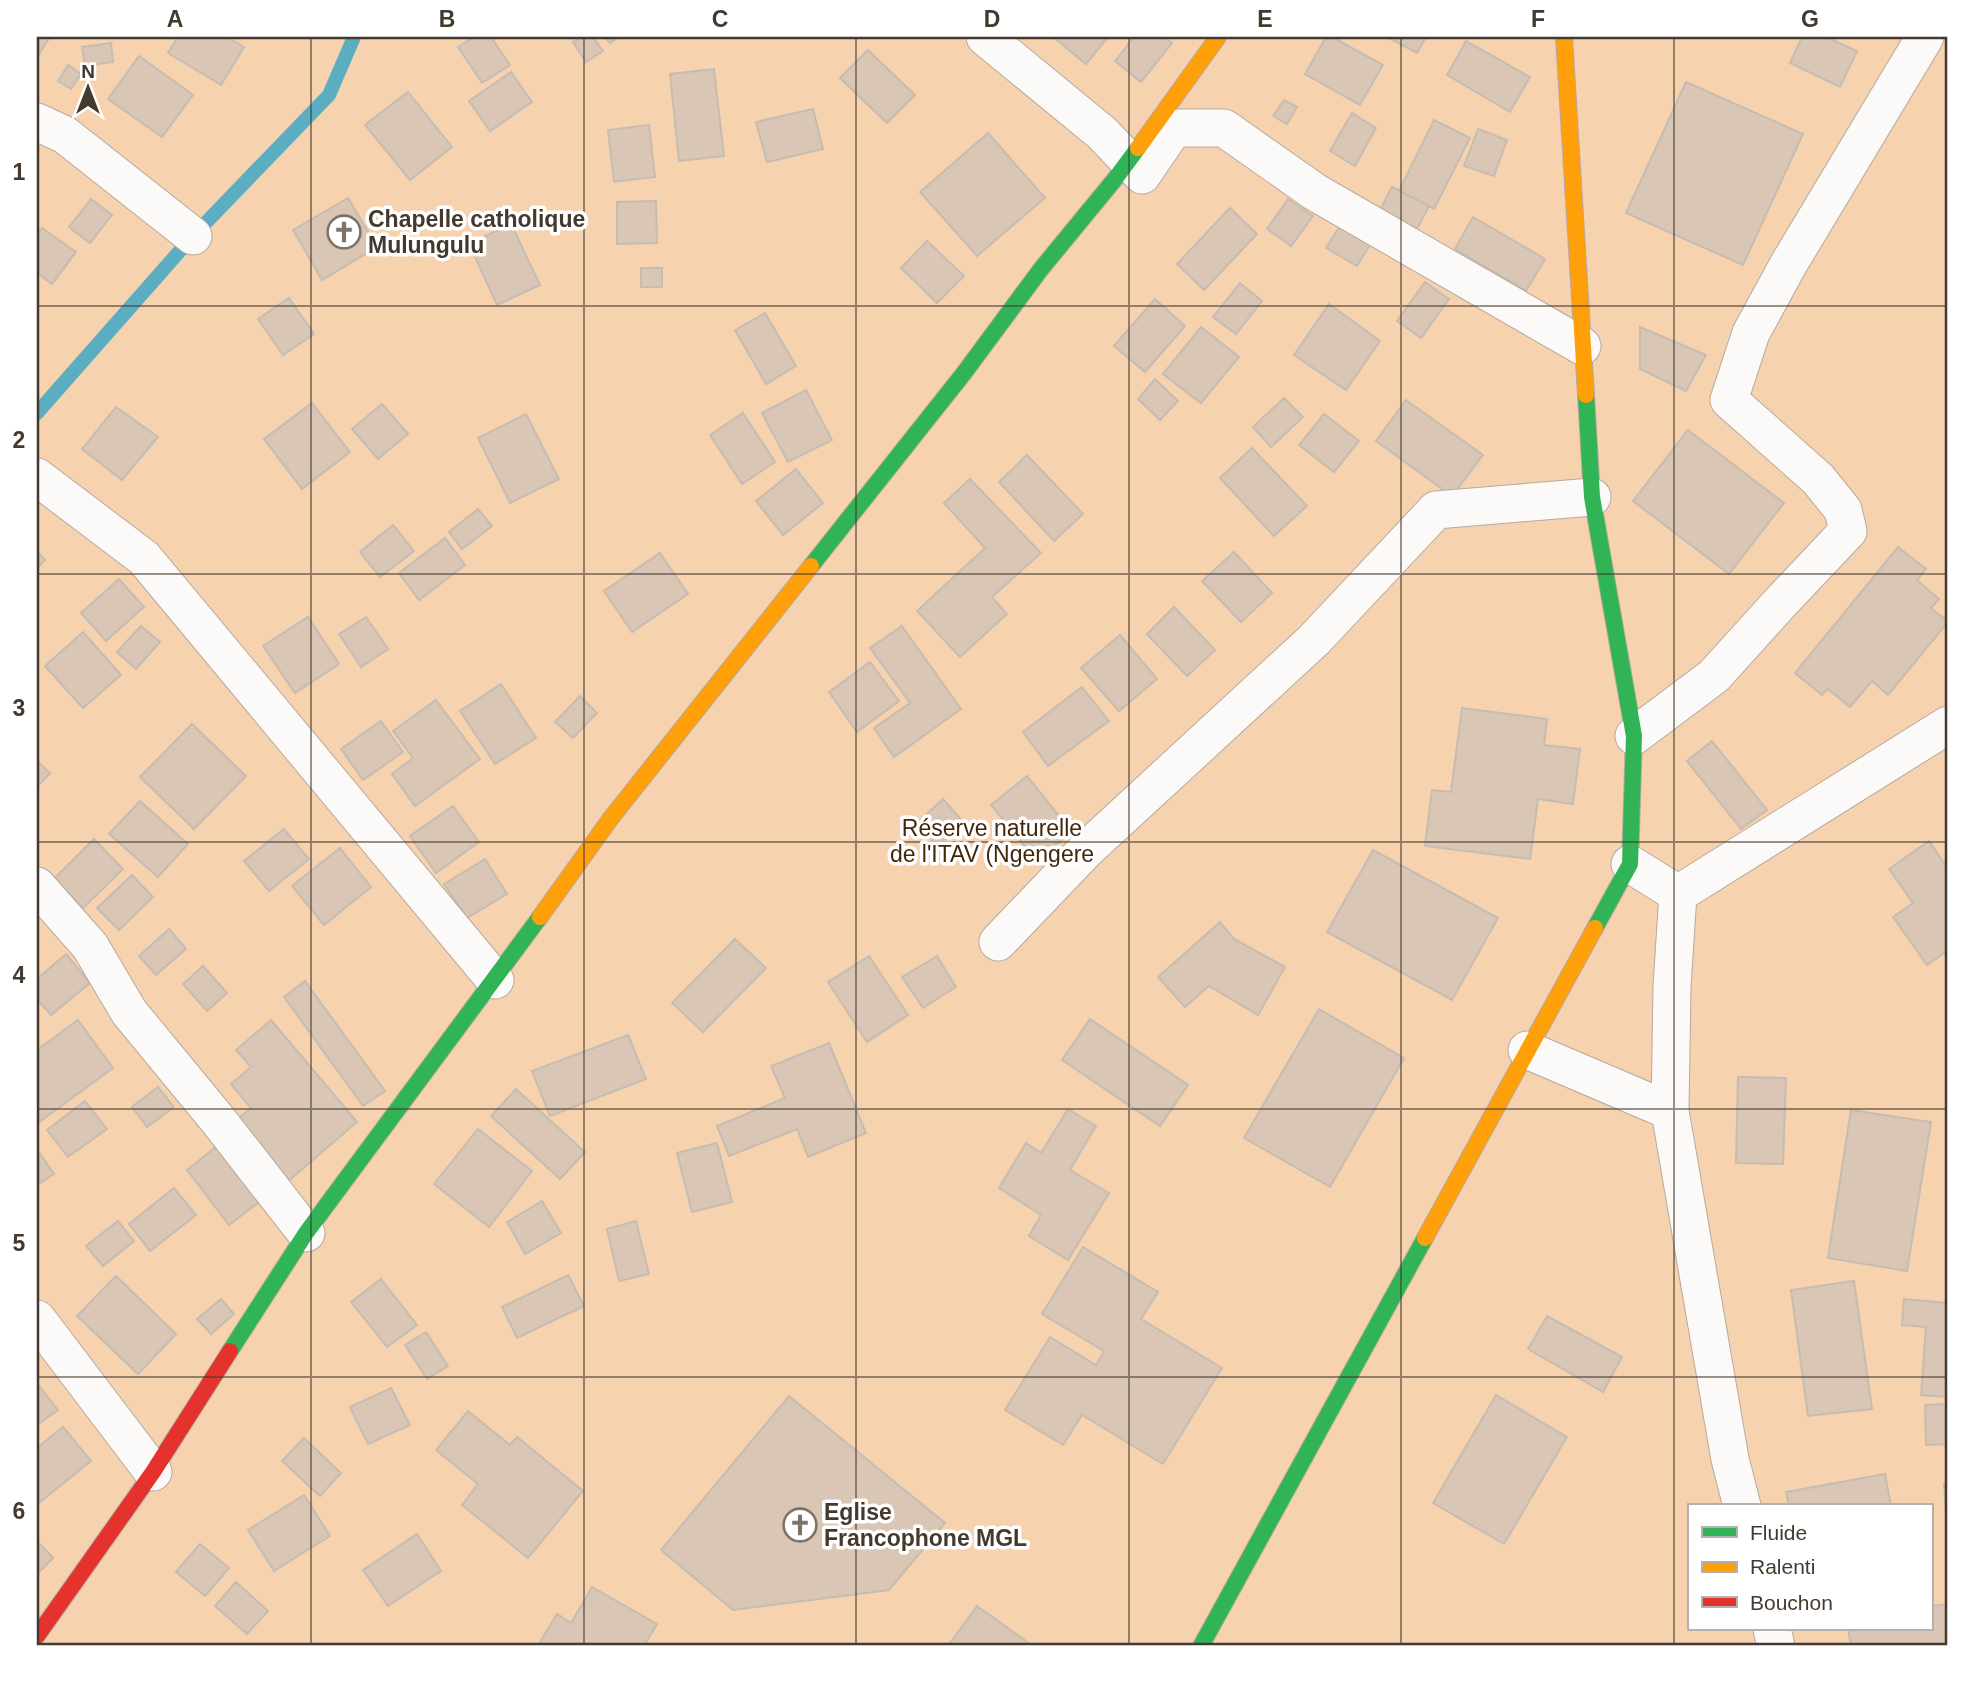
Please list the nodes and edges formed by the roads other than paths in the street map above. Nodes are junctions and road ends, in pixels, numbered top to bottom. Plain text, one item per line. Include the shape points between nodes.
1 (985, 37) edge
2 (1218, 37) edge
3 (1564, 37) edge
4 (1925, 37) edge
5 (37, 122) edge
6 (1128, 161) junction
7 (193, 236) dead end
8 (1582, 346) junction
9 (37, 477) edge
10 (1592, 497) junction
11 (1948, 725) edge
12 (1634, 736) junction
13 (1630, 864) junction
14 (37, 886) edge
15 (1678, 894) junction
16 (998, 943) dead end
17 (495, 980) junction
18 (1527, 1049) junction
19 (1670, 1111) junction
20 (306, 1233) junction
21 (37, 1319) edge
22 (153, 1472) junction
23 (1741, 1504) edge
24 (37, 1636) edge
25 (1201, 1646) edge

1 - 6 street
2 - 6 street
3 - 8 street
4 - 12 street via 1751,333 1729,400 1818,479 1843,510 1848,531 1714,676
5 - 7 street via 65,135
6 - 8 street via 1142,175 1174,128 1224,128 1315,192
6 - 17 street via 611,818
8 - 10 street
9 - 17 street via 144,558
10 - 12 street
10 - 16 street via 1436,510 1314,640 1085,851
11 - 15 street
12 - 13 street
13 - 15 street
13 - 18 street
14 - 20 street via 90,946 129,1012
15 - 19 street
17 - 20 street
18 - 19 street
18 - 25 street
19 - 23 street
20 - 22 street
21 - 22 street
22 - 24 street

